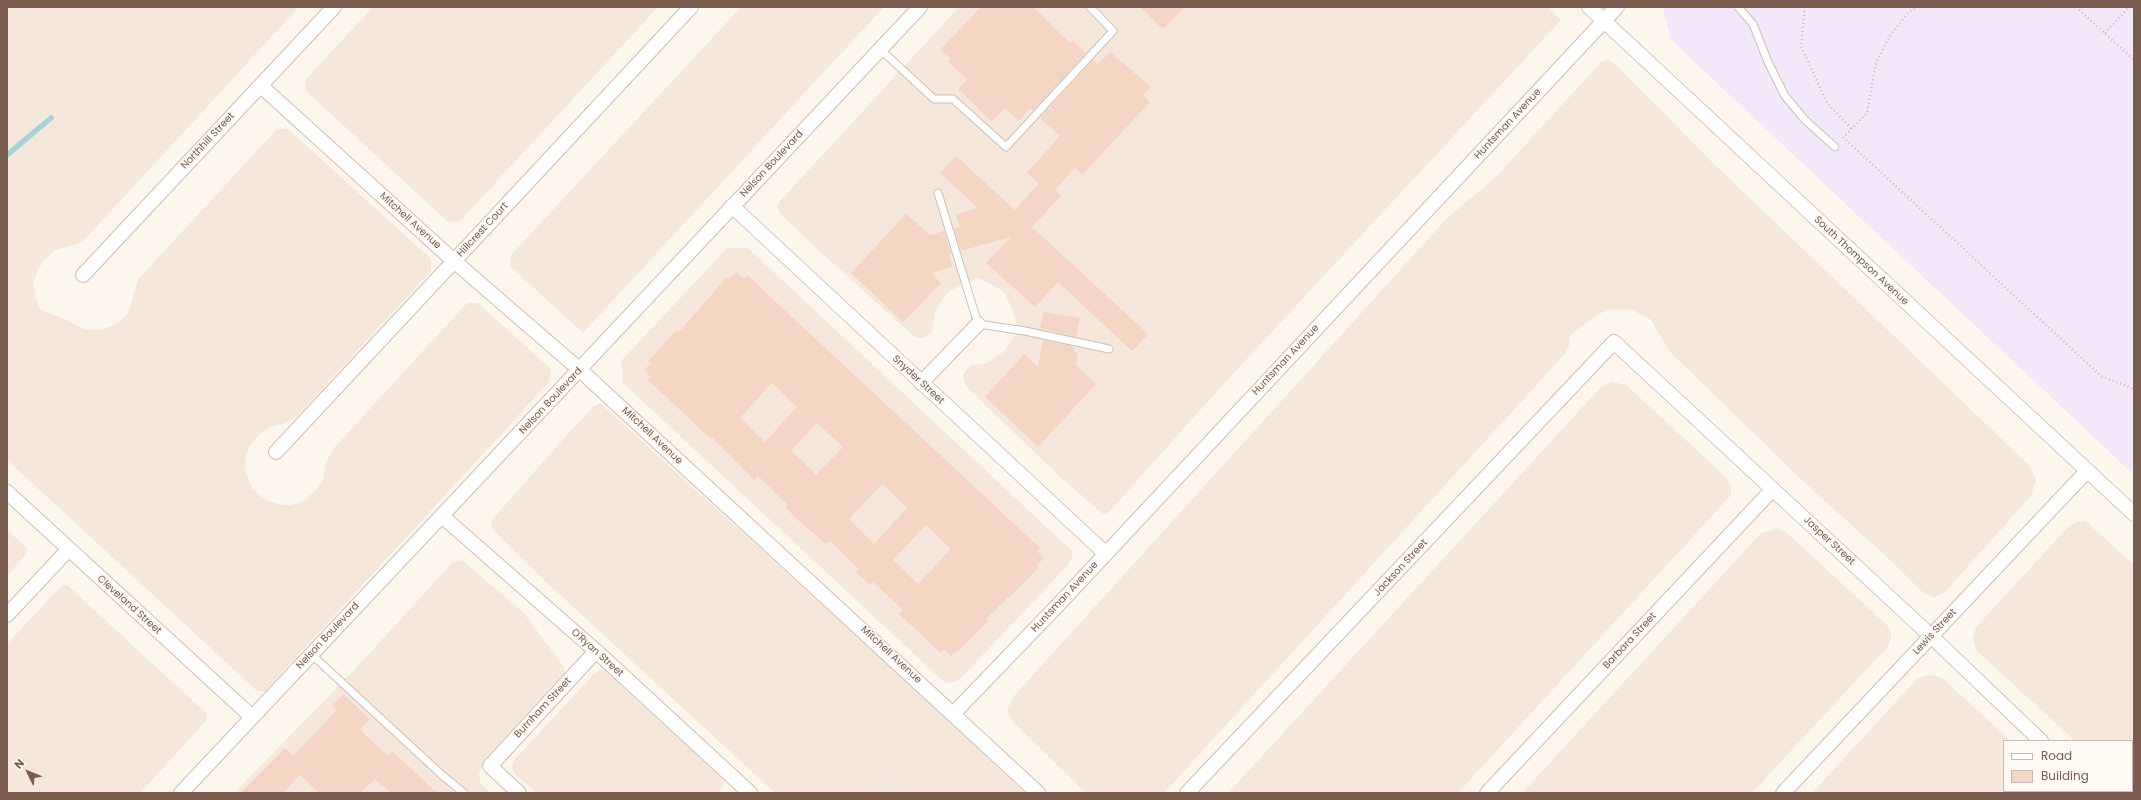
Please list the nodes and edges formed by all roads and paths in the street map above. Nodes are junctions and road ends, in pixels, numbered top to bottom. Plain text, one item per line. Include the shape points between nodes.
1 (334, 7) edge
2 (691, 7) edge
3 (920, 7) edge
4 (1090, 7) edge
5 (1589, 7) edge
6 (1617, 7) edge
7 (1738, 7) edge
8 (1805, 7) edge
9 (1916, 7) edge
10 (2076, 7) edge
11 (2129, 7) edge
12 (1604, 21) junction
13 (2105, 33) junction
14 (880, 49) junction
15 (2134, 60) edge
16 (261, 86) junction
17 (1852, 129) junction
18 (1835, 148) dead end
19 (938, 193) dead end
20 (732, 206) junction
21 (454, 261) junction
22 (83, 275) dead end
23 (978, 324) junction
24 (1614, 342) joint
25 (1108, 349) dead end
26 (580, 370) junction
27 (921, 384) junction
28 (2134, 389) edge
29 (276, 452) dead end
30 (2087, 471) junction
31 (1773, 489) junction
32 (7, 492) edge
33 (2134, 514) edge
34 (442, 516) junction
35 (68, 550) junction
36 (1105, 553) junction
37 (7, 616) edge
38 (1931, 636) junction
39 (596, 651) junction
40 (311, 654) junction
41 (954, 713) junction
42 (252, 717) junction
43 (2040, 740) edge
44 (743, 791) edge
45 (181, 793) edge
46 (464, 793) edge
47 (519, 793) edge
48 (1038, 793) edge
49 (1187, 793) edge
50 (1487, 793) edge
51 (1783, 793) edge

1 - 16 street, Northhill Street
2 - 21 street, Hillcrest Court
3 - 14 street, Nelson Boulevard
4 - 14 lane via 1113,31 1006,147 953,99 934,99
5 - 12 street, South Thompson Avenue
6 - 12 street, Huntsman Avenue
7 - 18 lane via 1753,24 1785,96 1805,120
8 - 17 path via 1801,46 1827,103
9 - 17 path via 1890,36 1876,63 1867,113
10 - 13 path
11 - 13 path
12 - 30 street, South Thompson Avenue
12 - 36 street, Huntsman Avenue
13 - 15 path
14 - 20 street, Nelson Boulevard
16 - 21 street, Mitchell Avenue
16 - 22 street, Northhill Street
17 - 28 path via 1844,138 2101,376
19 - 23 lane
20 - 26 street, Nelson Boulevard
20 - 27 street, Snyder Street
21 - 26 street, Mitchell Avenue
21 - 29 street, Hillcrest Court
23 - 25 lane via 1025,331
23 - 27 street
24 - 31 street, Jasper Street
24 - 49 street, Jackson Street
26 - 34 street, Nelson Boulevard
26 - 41 street, Mitchell Avenue
27 - 36 street, Snyder Street
30 - 33 street, South Thompson Avenue
30 - 38 street, Lewis Street
31 - 38 street, Jasper Street
31 - 50 street, Barbara Street
32 - 35 street, Cleveland Street
34 - 39 street, O'Ryan Street
34 - 40 street, Nelson Boulevard
35 - 37 street
35 - 42 street, Cleveland Street
36 - 41 street, Huntsman Avenue
38 - 43 street, Jasper Street
38 - 51 street, Lewis Street
39 - 44 street, O'Ryan Street
39 - 47 street, Burnham Street via 490,766
40 - 42 street, Nelson Boulevard
40 - 46 lane
41 - 48 street, Mitchell Avenue
42 - 45 street, Nelson Boulevard

